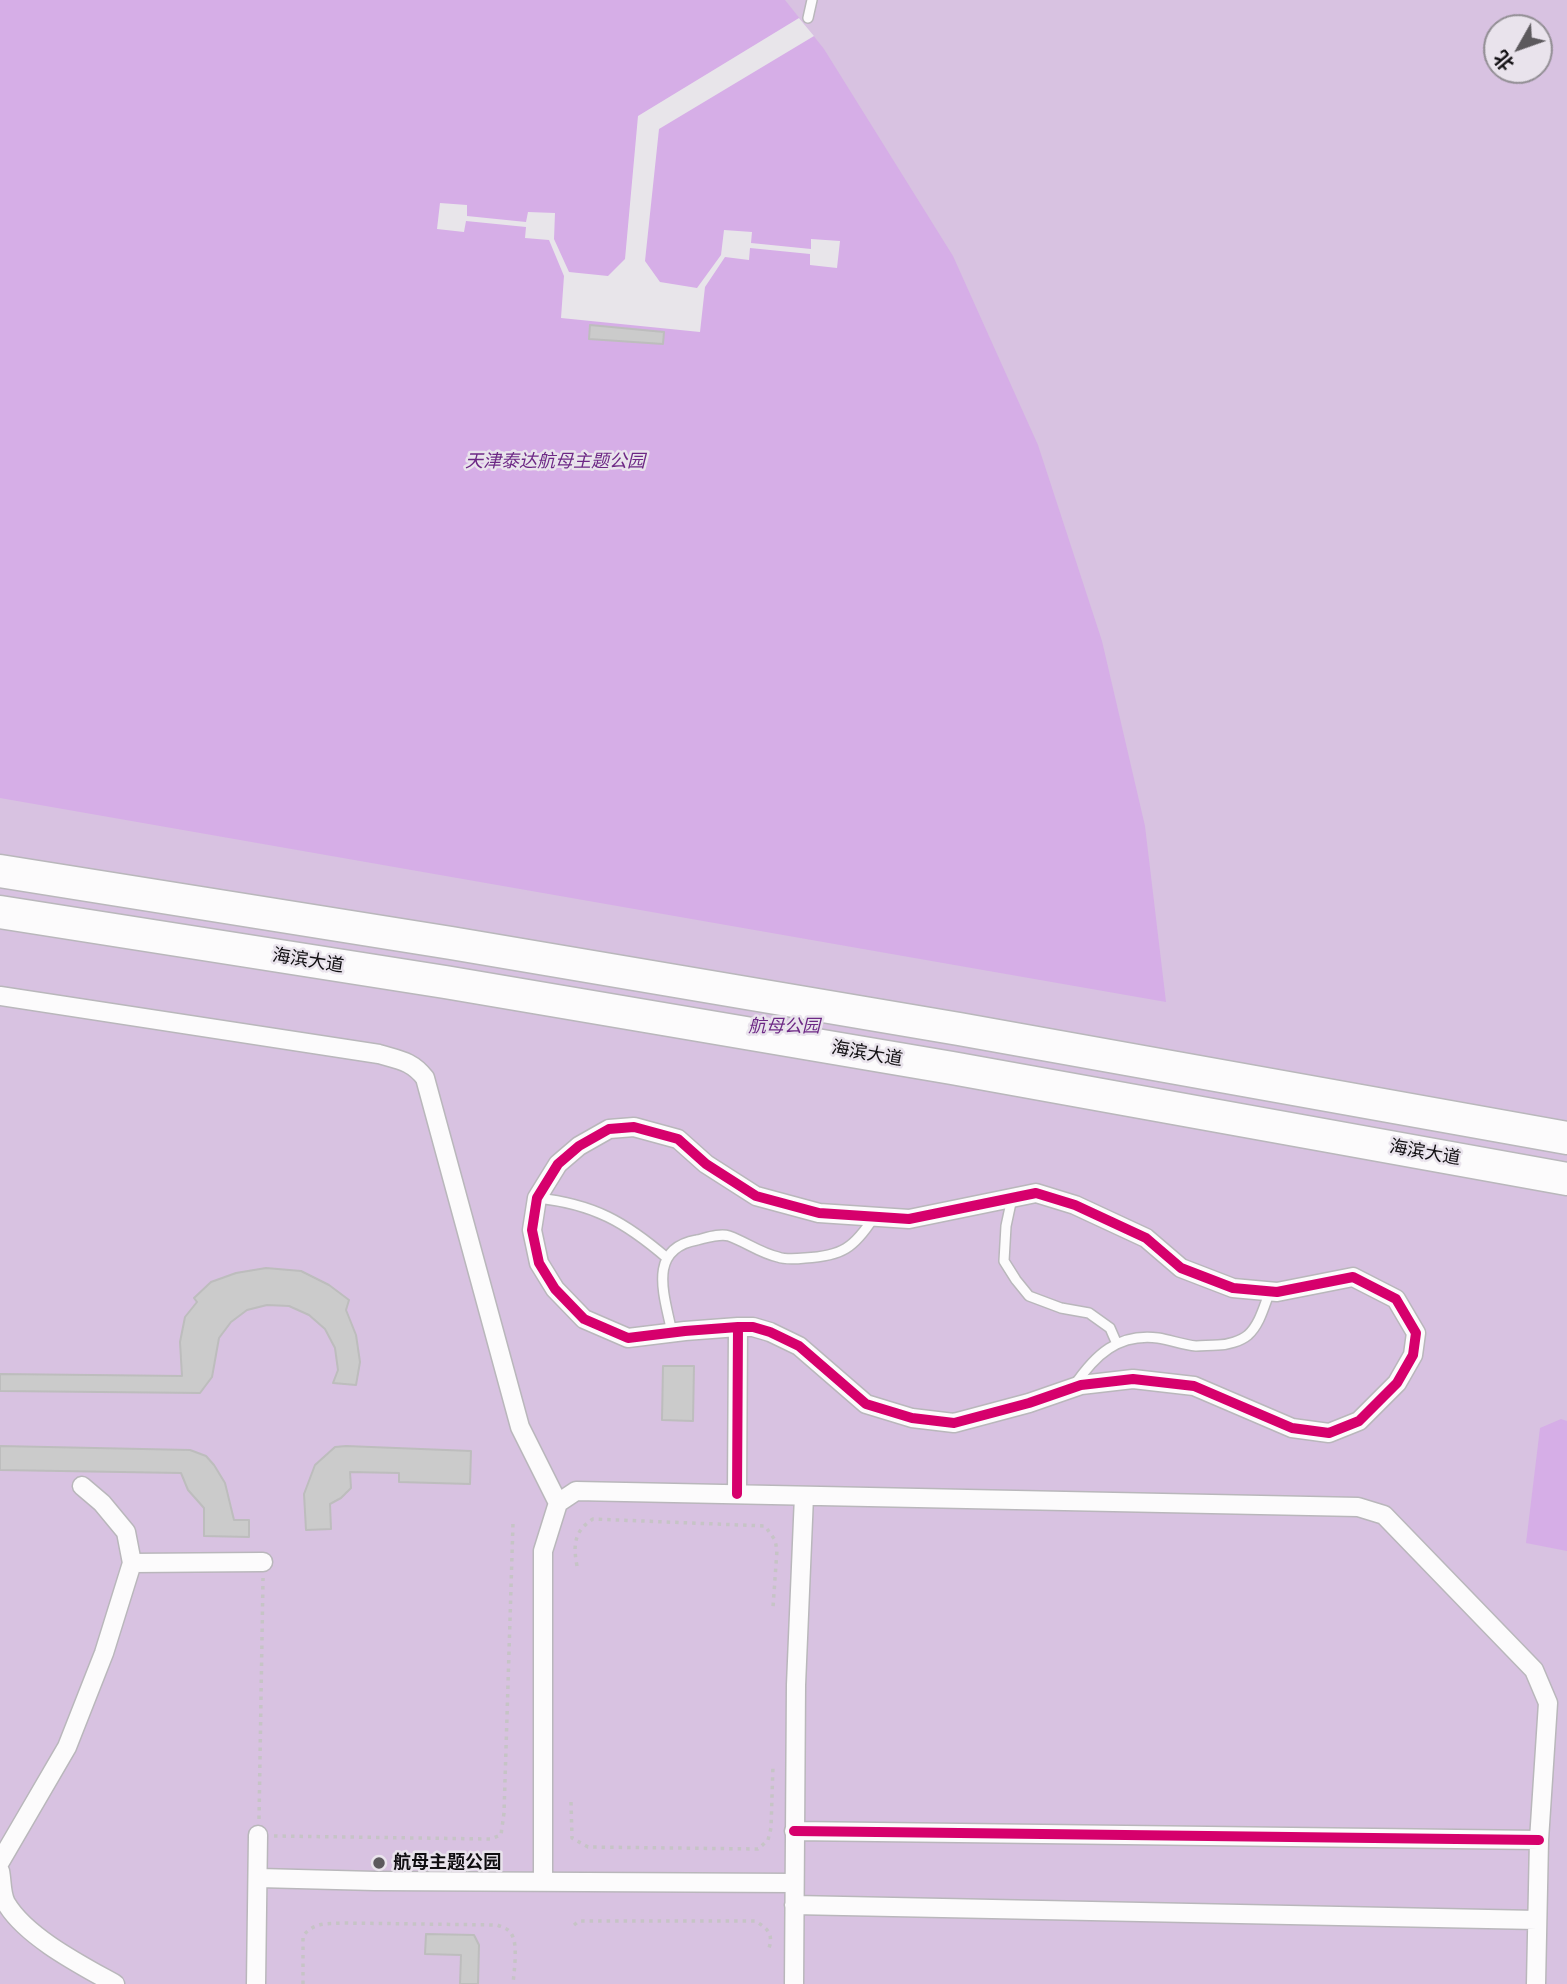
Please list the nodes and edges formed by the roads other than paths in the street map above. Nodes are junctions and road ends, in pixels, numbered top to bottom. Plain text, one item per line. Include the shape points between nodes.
1 (812, 0) edge
2 (808, 18) dead end
3 (0, 871) edge
4 (0, 912) edge
5 (0, 996) edge
6 (1567, 1138) edge
7 (1567, 1179) edge
8 (537, 1198) junction
9 (1012, 1198) junction
10 (874, 1217) junction
11 (667, 1258) junction
12 (1270, 1291) junction
13 (738, 1327) junction
14 (672, 1333) junction
15 (1117, 1344) junction
16 (1073, 1388) junction
17 (82, 1486) dead end
18 (737, 1494) junction
19 (804, 1496) junction
20 (558, 1503) junction
21 (263, 1562) road end
22 (132, 1563) junction
23 (794, 1831) junction
24 (258, 1835) road end
25 (1539, 1840) junction
26 (0, 1862) edge
27 (0, 1871) edge
28 (259, 1878) junction
29 (543, 1881) junction
30 (794, 1883) junction
31 (794, 1905) junction
32 (1537, 1920) junction
33 (115, 1984) edge
34 (256, 1984) edge
35 (793, 1984) edge
36 (1536, 1984) edge

1 - 2 lane
3 - 6 highway via 958,1029
4 - 7 highway, 海滨大道 via 952,1068
5 - 20 street via 379,1054 418,1069 425,1078 520,1427
8 - 10 street via 558,1164 579,1146 609,1129 634,1127 678,1139 706,1164 756,1196 819,1213
8 - 11 lane via 557,1199 607,1215
8 - 14 street via 532,1230 539,1263 555,1289 584,1320 628,1338
9 - 10 street via 909,1219
9 - 12 street via 1036,1194 1075,1205 1146,1238 1181,1268 1233,1288
9 - 15 lane via 1004,1261 1016,1280 1029,1296 1096,1317 1110,1328
10 - 11 lane via 861,1238 830,1256 781,1258 726,1235 688,1242
11 - 14 lane via 662,1285
12 - 15 lane via 1256,1326 1246,1337 1225,1345 1194,1346 1139,1337
12 - 16 street via 1353,1277 1396,1299 1416,1333 1413,1355 1398,1383 1359,1421 1329,1433 1292,1428 1194,1386 1133,1379
13 - 14 street
13 - 16 street via 770,1332 799,1346 866,1405 912,1418 954,1423
13 - 18 street
15 - 16 lane via 1087,1366
17 - 22 street via 126,1532
18 - 19 street
18 - 20 street via 576,1491
19 - 23 street
19 - 25 street via 1359,1507 1384,1515 1534,1670 1548,1703
20 - 29 street via 543,1551
21 - 22 street
22 - 26 street via 104,1653 67,1747
23 - 25 street
23 - 30 street
24 - 28 street
25 - 32 street
27 - 33 street via 5,1901 23,1923 63,1954
28 - 29 street
28 - 34 street
29 - 30 street
30 - 31 street
31 - 32 street
31 - 35 street
32 - 36 street

